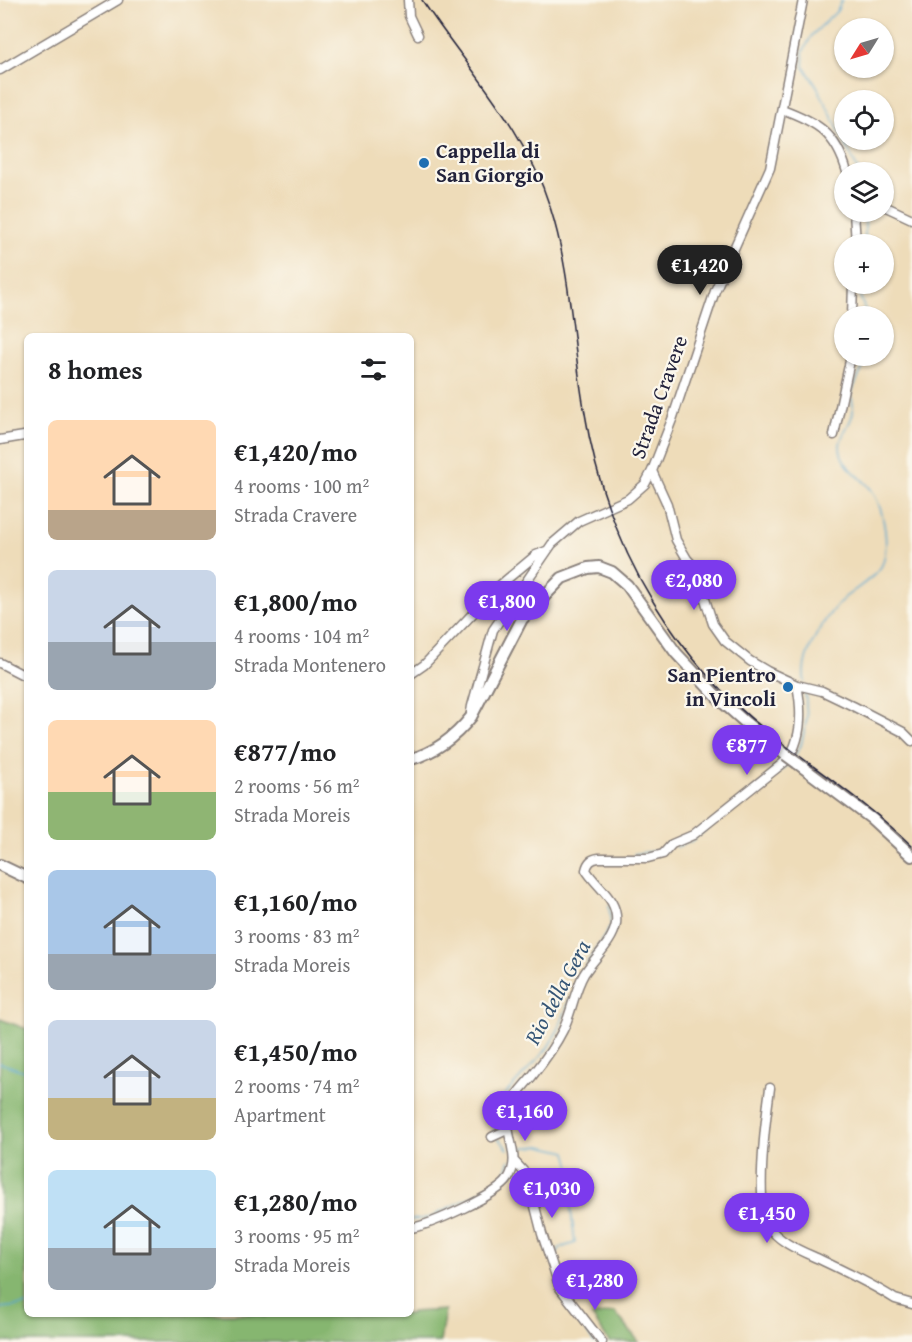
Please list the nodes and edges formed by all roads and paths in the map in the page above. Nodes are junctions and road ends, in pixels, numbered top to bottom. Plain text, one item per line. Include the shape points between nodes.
1 (118, 0) edge
2 (408, 0) edge
3 (802, 0) edge
4 (418, 35) dead end
5 (0, 70) edge
6 (782, 109) junction
7 (844, 162) edge
8 (894, 211) edge
9 (912, 219) edge
10 (848, 366) edge
11 (834, 435) dead end
12 (24, 436) dead end
13 (0, 440) edge
14 (652, 471) junction
15 (547, 551) junction
16 (0, 663) edge
17 (414, 672) edge
18 (24, 675) edge
19 (803, 686) junction
20 (471, 717) junction
21 (912, 741) edge
22 (414, 758) edge
23 (912, 856) edge
24 (0, 865) edge
25 (24, 877) edge
26 (770, 1088) dead end
27 (514, 1161) junction
28 (414, 1227) edge
29 (912, 1304) edge
30 (602, 1342) edge

1 - 5 street
2 - 4 street via 409,16
3 - 6 street, Strada Cravere
6 - 7 street via 824,129
6 - 14 street, Strada Cravere via 770,168 715,291
8 - 9 street
10 - 11 street
12 - 13 street
14 - 15 street, Strada Cravere via 645,484 628,499 579,521
14 - 19 street via 667,504 676,540 695,568 719,634 750,662
15 - 17 street, Strada Cravere via 536,555 499,586
15 - 20 street, Strada Cravere via 493,630
16 - 18 street
19 - 21 street via 878,718
19 - 27 street via 800,730 787,760 693,835 666,849 648,858 599,858 588,863 586,870 612,902 615,926 582,977 564,1029 508,1110 499,1133 511,1141
20 - 22 main road via 445,743
20 - 23 main road, bridge via 522,619 562,578 599,567 627,585 676,653 720,700 872,819
24 - 25 main road
26 - 29 street via 763,1172 763,1204 768,1224 777,1236 799,1250
27 - 28 street via 507,1180 493,1193
27 - 30 street via 527,1175 560,1288

